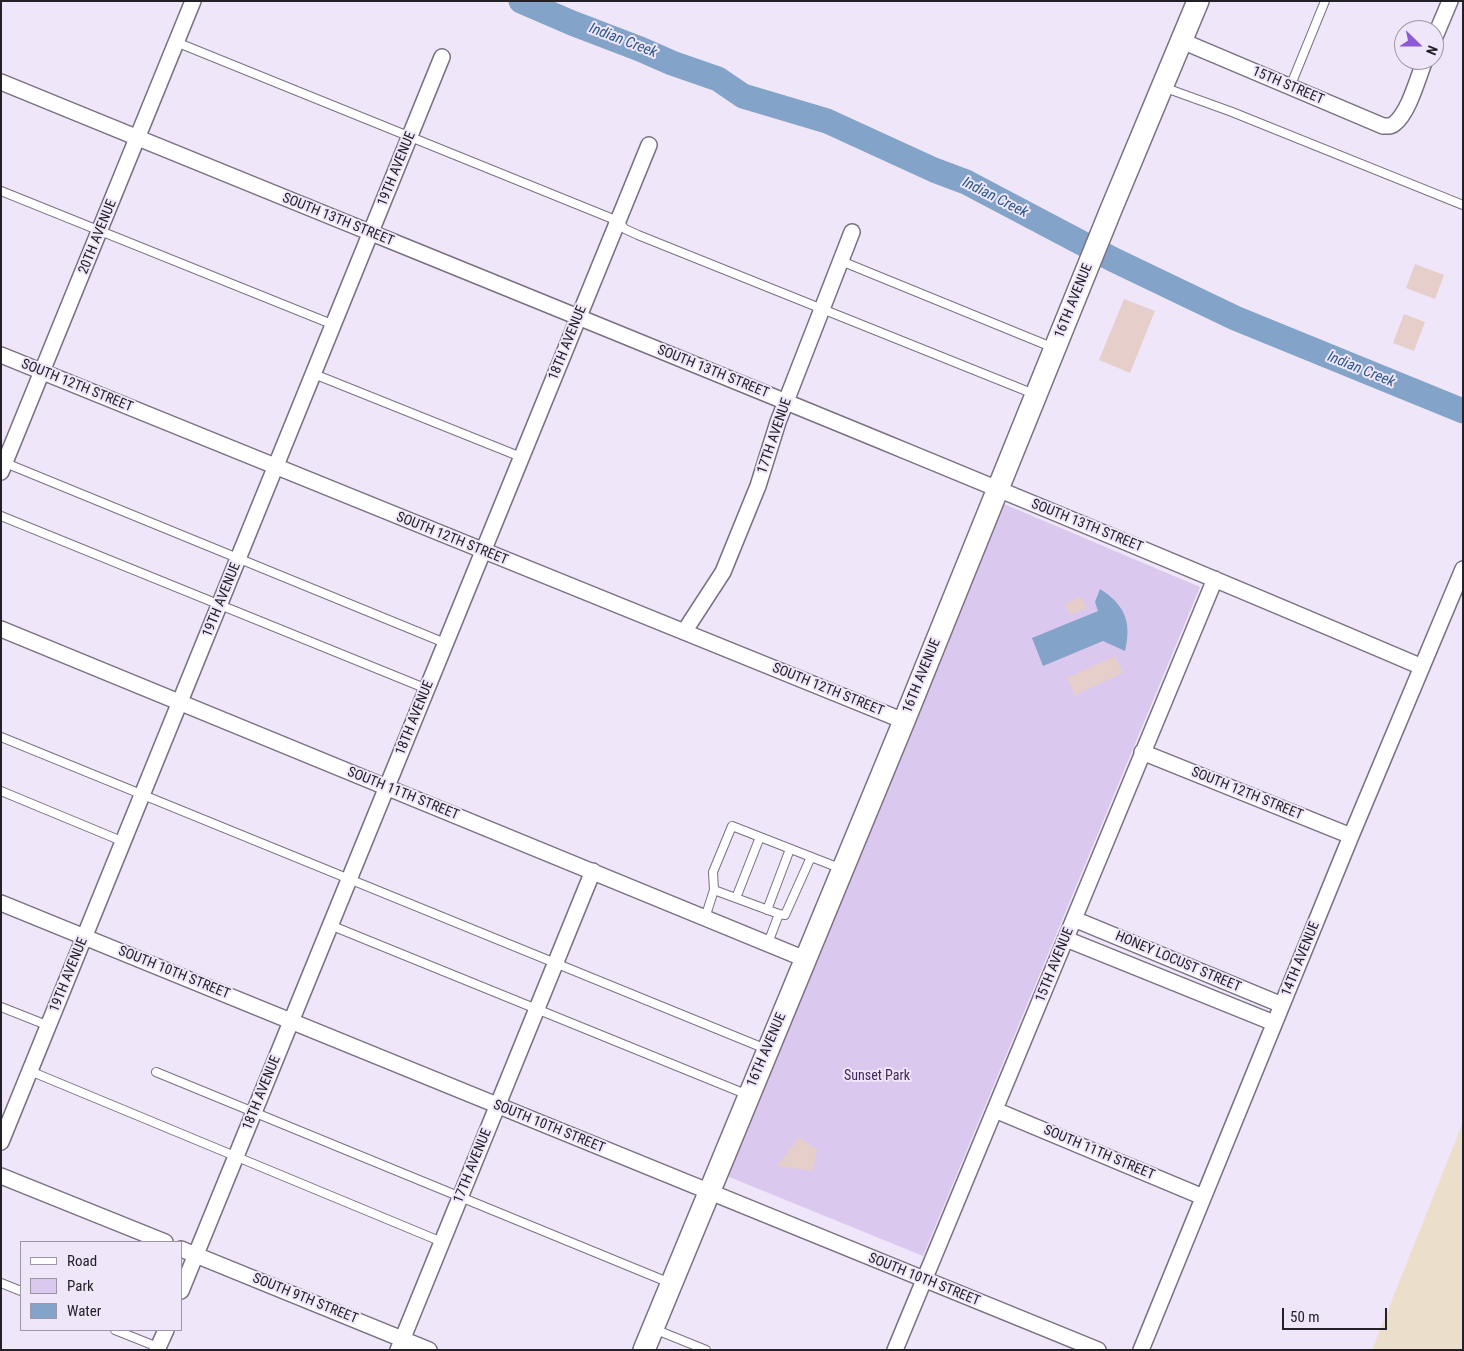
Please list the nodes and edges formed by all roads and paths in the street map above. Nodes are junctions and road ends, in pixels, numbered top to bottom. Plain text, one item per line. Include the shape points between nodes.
1 (193, 1) edge
2 (1198, 1) edge
3 (1325, 1) edge
4 (1450, 1) edge
5 (1442, 20) edge
6 (1182, 41) junction
7 (176, 42) junction
8 (442, 57) dead end
9 (1421, 70) edge
10 (1, 82) edge
11 (1163, 87) junction
12 (1290, 87) junction
13 (138, 138) junction
14 (410, 138) junction
15 (649, 145) dead end
16 (1, 190) edge
17 (1463, 205) edge
18 (618, 221) junction
19 (100, 231) junction
20 (852, 232) dead end
21 (371, 234) junction
22 (841, 261) junction
23 (822, 309) junction
24 (578, 317) junction
25 (334, 325) junction
26 (1055, 348) junction
27 (1, 356) edge
28 (42, 372) junction
29 (314, 374) junction
30 (1036, 395) junction
31 (786, 402) junction
32 (521, 457) junction
33 (2, 466) edge
34 (276, 467) junction
35 (998, 490) junction
36 (1, 516) edge
37 (483, 551) junction
38 (239, 558) junction
39 (1463, 569) edge
40 (1215, 579) junction
41 (220, 605) junction
42 (1, 629) edge
43 (684, 632) junction
44 (445, 643) junction
45 (1422, 667) junction
46 (427, 689) junction
47 (181, 702) junction
48 (904, 720) junction
49 (1, 737) edge
50 (1142, 752) junction
51 (387, 787) junction
52 (1, 791) edge
53 (143, 795) junction
54 (1351, 836) junction
55 (760, 837) junction
56 (124, 842) junction
57 (790, 849) junction
58 (811, 857) junction
59 (842, 869) junction
60 (593, 872) junction
61 (349, 880) junction
62 (714, 890) junction
63 (736, 898) junction
64 (1, 902) edge
65 (767, 910) junction
66 (782, 915) junction
67 (705, 918) junction
68 (1074, 919) junction
69 (330, 925) junction
70 (85, 937) junction
71 (1066, 939) junction
72 (768, 943) junction
73 (805, 959) junction
74 (556, 963) junction
75 (1282, 1005) junction
76 (1, 1007) edge
77 (537, 1010) junction
78 (291, 1021) junction
79 (1274, 1024) junction
80 (48, 1026) junction
81 (768, 1050) junction
82 (30, 1071) junction
83 (156, 1072) dead end
84 (749, 1095) junction
85 (498, 1106) junction
86 (995, 1110) junction
87 (254, 1112) junction
88 (1, 1142) edge
89 (236, 1156) junction
90 (1, 1176) edge
91 (709, 1192) junction
92 (461, 1197) junction
93 (1203, 1197) junction
94 (163, 1241) edge
95 (442, 1242) junction
96 (182, 1249) edge
97 (196, 1255) junction
98 (924, 1280) junction
99 (1, 1283) edge
100 (671, 1284) junction
101 (182, 1289) edge
102 (20, 1291) edge
103 (653, 1328) junction
104 (117, 1331) edge
105 (166, 1331) edge
106 (400, 1344) edge
107 (160, 1349) edge
108 (429, 1350) edge
109 (644, 1350) edge
110 (706, 1350) edge
111 (895, 1350) edge
112 (1098, 1350) edge
113 (1141, 1350) edge

1 - 7 street, 20TH AVENUE
2 - 6 street, 16TH AVENUE
3 - 12 lane
4 - 5 street
6 - 11 street, 16TH AVENUE
6 - 12 street, 15TH STREET
7 - 13 street, 20TH AVENUE
7 - 14 lane
8 - 14 street, 19TH AVENUE
9 - 12 street, 15TH STREET via 1405,110 1389,127
10 - 13 street, SOUTH 13TH STREET
11 - 17 lane
11 - 26 street, 16TH AVENUE
13 - 19 street, 20TH AVENUE
13 - 21 street, SOUTH 13TH STREET
14 - 18 lane
14 - 21 street, 19TH AVENUE
15 - 18 street, 18TH AVENUE
16 - 19 lane
18 - 23 lane via 625,229
18 - 24 street, 18TH AVENUE
19 - 25 lane
19 - 28 street, 20TH AVENUE
20 - 22 street, 17TH AVENUE
21 - 24 street, SOUTH 13TH STREET
21 - 25 street, 19TH AVENUE
22 - 23 street, 17TH AVENUE
22 - 26 lane
23 - 30 lane
23 - 31 street, 17TH AVENUE
24 - 31 street, SOUTH 13TH STREET
24 - 32 street, 18TH AVENUE
25 - 29 street, 19TH AVENUE
26 - 30 street, 16TH AVENUE
27 - 28 street, SOUTH 12TH STREET
28 - 33 street, 20TH AVENUE
28 - 34 street, SOUTH 12TH STREET
29 - 32 lane
29 - 34 street, 19TH AVENUE
30 - 35 street, 16TH AVENUE
31 - 35 street, SOUTH 13TH STREET
31 - 43 street, 17TH AVENUE via 758,486 723,572
32 - 37 street, 18TH AVENUE
33 - 38 lane
34 - 37 street, SOUTH 12TH STREET
34 - 38 street, 19TH AVENUE
35 - 40 street, SOUTH 13TH STREET
35 - 48 street, 16TH AVENUE
36 - 41 lane
37 - 43 street, SOUTH 12TH STREET
37 - 44 street, 18TH AVENUE
38 - 41 street, 19TH AVENUE
38 - 44 lane
39 - 45 street, 14TH AVENUE
40 - 45 street, SOUTH 13TH STREET
40 - 50 street, 15TH AVENUE
41 - 46 lane
41 - 47 street, 19TH AVENUE
42 - 47 street, SOUTH 11TH STREET
43 - 48 street, SOUTH 12TH STREET
44 - 46 street, 18TH AVENUE
45 - 54 street, 14TH AVENUE
46 - 51 street, 18TH AVENUE
47 - 51 street, SOUTH 11TH STREET
47 - 53 street, 19TH AVENUE
48 - 59 street, 16TH AVENUE
49 - 53 lane
50 - 54 street, SOUTH 12TH STREET
50 - 68 street, 15TH AVENUE
51 - 60 street, SOUTH 11TH STREET
51 - 61 street, 18TH AVENUE
52 - 56 lane
53 - 56 street, 19TH AVENUE
53 - 61 lane
54 - 75 street, 14TH AVENUE
55 - 57 lane
55 - 62 lane via 732,826 713,872
55 - 63 lane
56 - 70 street, 19TH AVENUE
57 - 58 lane
57 - 65 lane
58 - 59 lane
58 - 66 lane
59 - 73 street, 16TH AVENUE
60 - 67 street, SOUTH 11TH STREET
60 - 74 street, 17TH AVENUE
61 - 69 street, 18TH AVENUE
61 - 74 lane
62 - 63 lane
62 - 67 lane
63 - 65 lane
64 - 70 street, SOUTH 10TH STREET
65 - 66 lane
66 - 72 lane
67 - 72 street, SOUTH 11TH STREET
68 - 71 street, 15TH AVENUE
68 - 75 street, HONEY LOCUST STREET
69 - 77 lane
69 - 78 street, 18TH AVENUE
70 - 78 street, SOUTH 10TH STREET
70 - 80 street, 19TH AVENUE
71 - 79 street, HONEY LOCUST STREET
71 - 86 street, 15TH AVENUE
72 - 73 street, SOUTH 11TH STREET
73 - 81 street, 16TH AVENUE
74 - 77 street, 17TH AVENUE
74 - 81 lane
75 - 79 street, 14TH AVENUE
76 - 80 lane
77 - 84 lane
77 - 85 street, 17TH AVENUE
78 - 85 street, SOUTH 10TH STREET
78 - 87 street, 18TH AVENUE
79 - 93 street, 14TH AVENUE
80 - 82 street, 19TH AVENUE
81 - 84 street, 16TH AVENUE
82 - 88 street, 19TH AVENUE
82 - 89 lane
83 - 87 lane
84 - 91 street, 16TH AVENUE
85 - 91 street, SOUTH 10TH STREET
85 - 92 street, 17TH AVENUE
86 - 93 street, SOUTH 11TH STREET
86 - 98 street, 15TH AVENUE
87 - 89 street, 18TH AVENUE
87 - 92 lane
89 - 95 lane
89 - 97 street, 18TH AVENUE
90 - 94 street
91 - 98 street, SOUTH 10TH STREET
91 - 100 street, 16TH AVENUE
92 - 95 street, 17TH AVENUE
92 - 100 lane
93 - 113 street, 14TH AVENUE
95 - 106 street, 17TH AVENUE
96 - 97 street, SOUTH 9TH STREET
97 - 101 street, 18TH AVENUE
97 - 106 street, SOUTH 9TH STREET
98 - 111 street, 15TH AVENUE
98 - 112 street, SOUTH 10TH STREET
99 - 102 lane
100 - 103 street, 16TH AVENUE
103 - 109 street, 16TH AVENUE
103 - 110 lane
104 - 107 lane
105 - 107 street
106 - 108 street, SOUTH 9TH STREET

